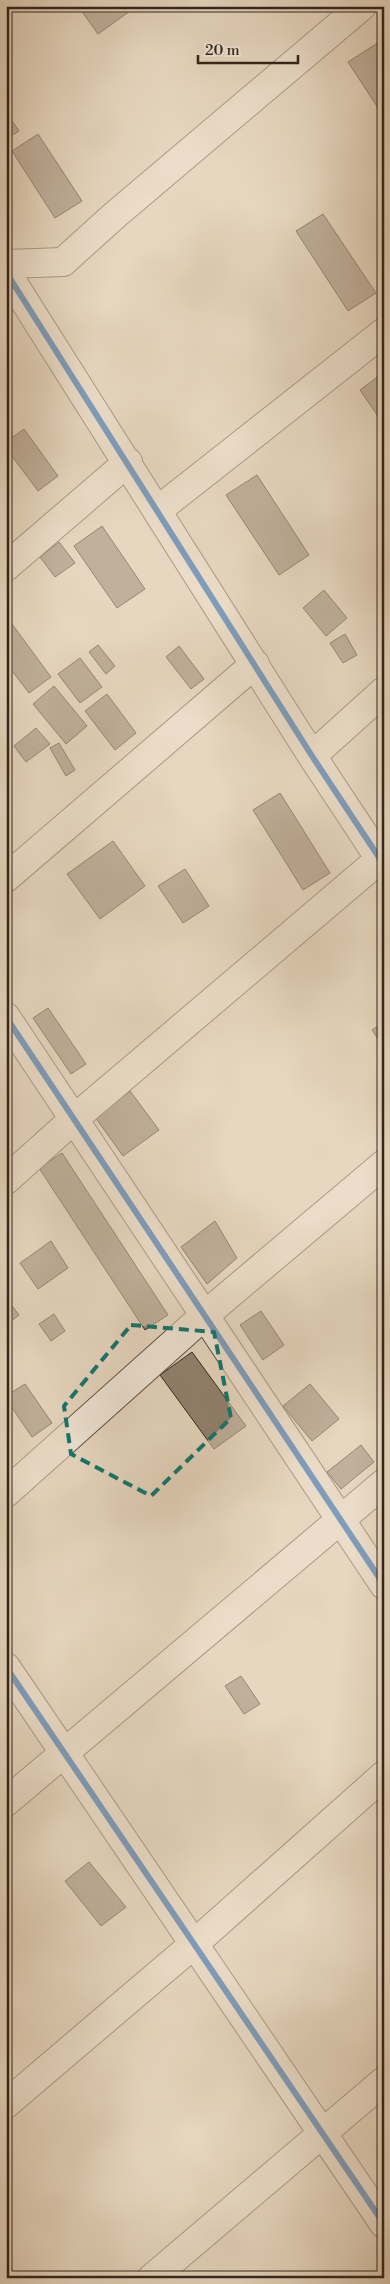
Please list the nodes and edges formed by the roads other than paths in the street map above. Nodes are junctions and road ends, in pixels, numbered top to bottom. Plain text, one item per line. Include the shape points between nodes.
1 (362, 6) edge
2 (6, 264) edge
3 (6, 272) edge
4 (384, 332) edge
5 (128, 462) junction
6 (158, 510) junction
7 (6, 566) edge
8 (255, 664) junction
9 (384, 690) edge
10 (312, 756) junction
11 (382, 862) edge
12 (6, 878) edge
13 (6, 1017) edge
14 (74, 1119) junction
15 (384, 1164) edge
16 (6, 1180) edge
17 (204, 1315) junction
18 (384, 1483) edge
19 (6, 1493) edge
20 (341, 1520) junction
21 (384, 1585) edge
22 (6, 1667) edge
23 (64, 1752) junction
24 (384, 1776) edge
25 (6, 1802) edge
26 (194, 1944) junction
27 (384, 2081) edge
28 (6, 2104) edge
29 (323, 2134) junction
30 (384, 2224) edge
31 (152, 2278) edge

1 - 2 street via 63,262
3 - 5 street
4 - 6 street
5 - 6 street
5 - 7 street
6 - 8 street
8 - 10 street
8 - 12 street
9 - 10 street
10 - 11 street
11 - 14 street
13 - 14 street
14 - 16 street
14 - 17 street
15 - 17 street
17 - 19 street
17 - 20 street
18 - 20 street
20 - 21 street
20 - 23 street
22 - 23 street
23 - 25 street
23 - 26 street
24 - 26 street
26 - 28 street
26 - 29 street
27 - 29 street
29 - 30 street
29 - 31 street

